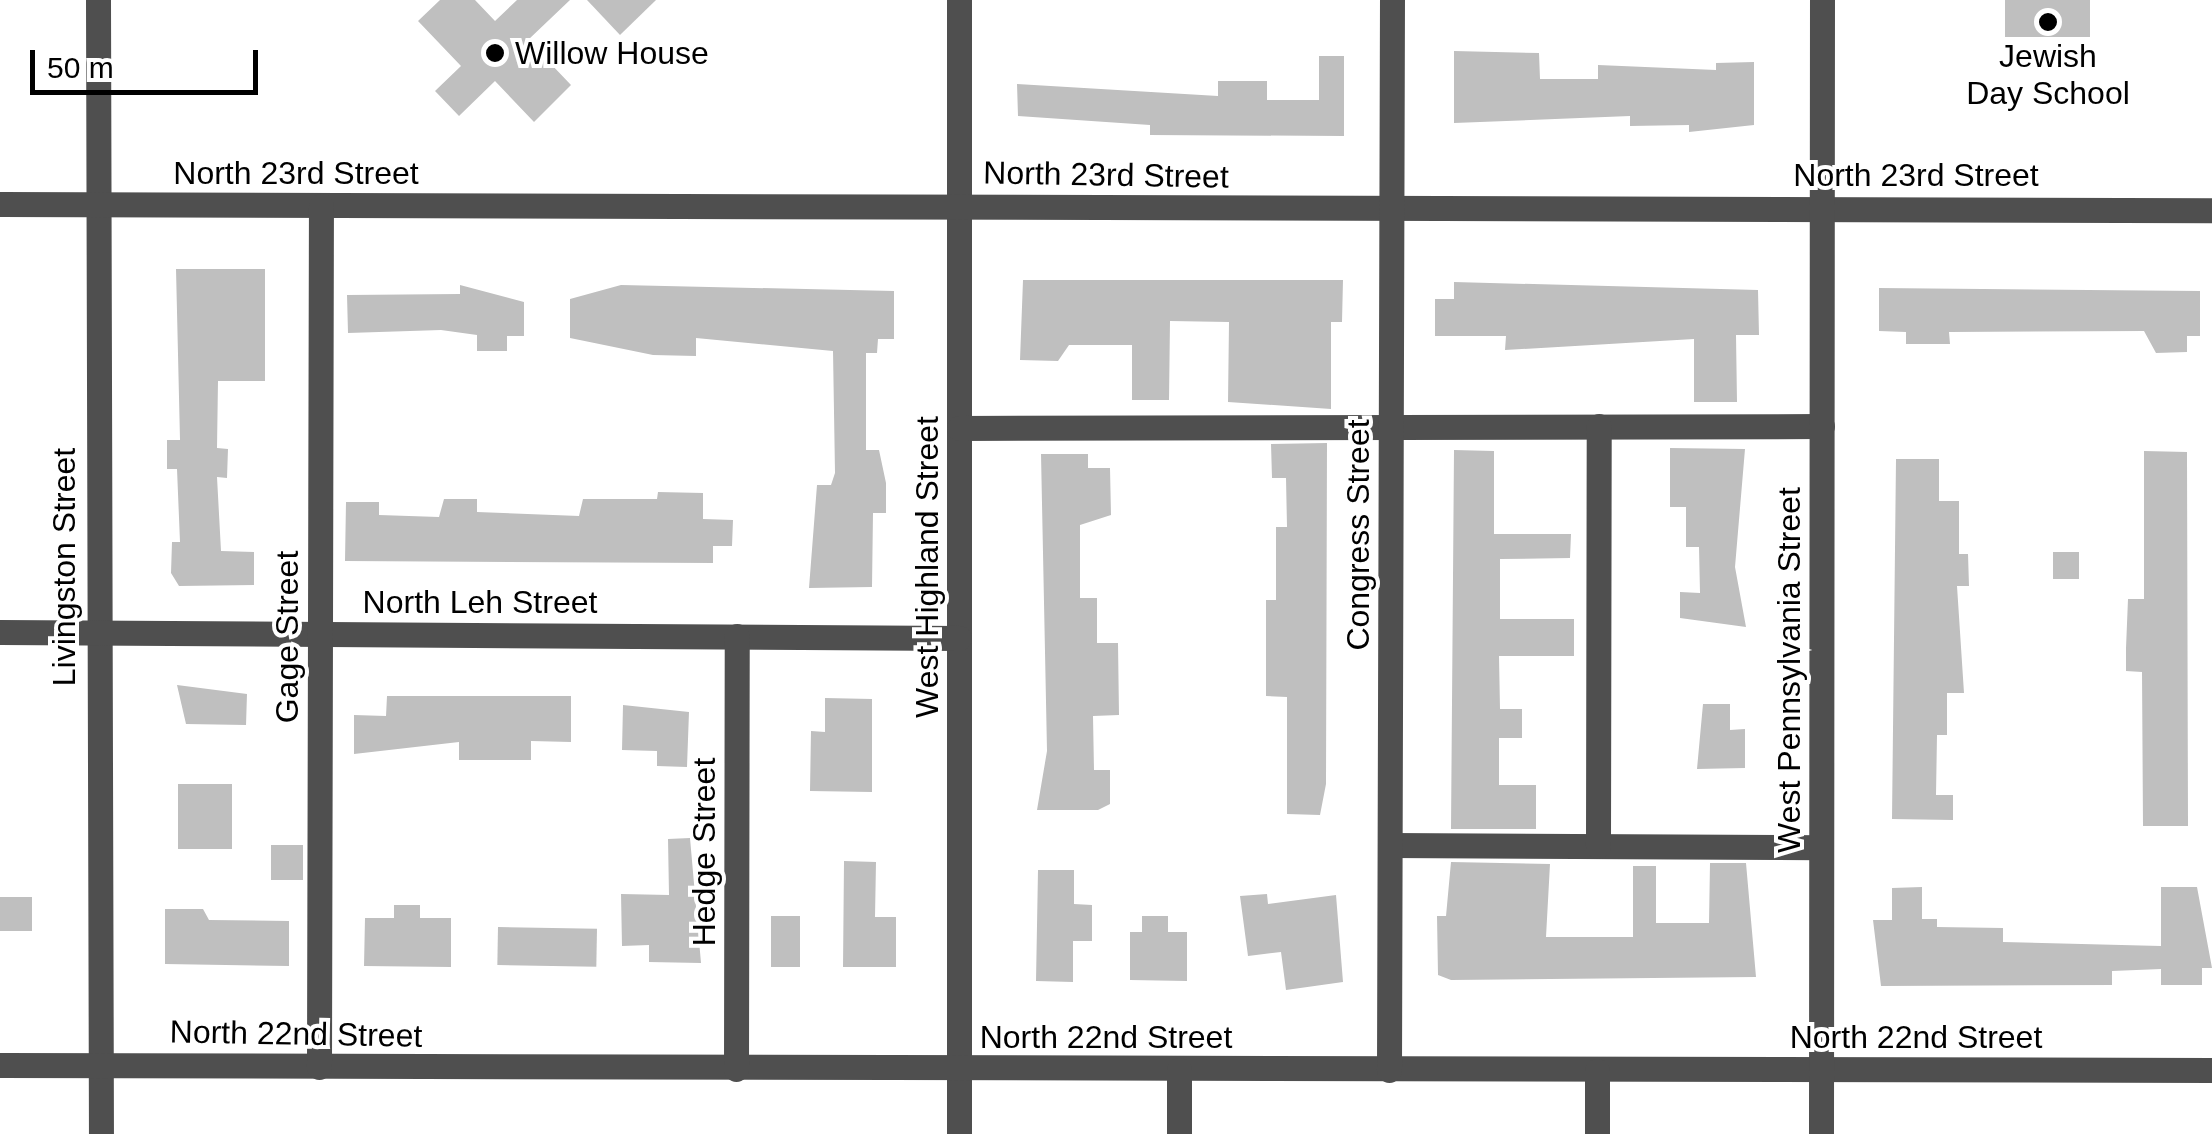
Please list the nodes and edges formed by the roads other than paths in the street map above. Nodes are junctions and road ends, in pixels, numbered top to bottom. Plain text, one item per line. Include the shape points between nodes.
1 (98, 0) edge
2 (959, 0) edge
3 (1392, 0) edge
4 (1822, 0) edge
5 (0, 204) edge
6 (98, 206) junction
7 (320, 206) junction
8 (959, 206) junction
9 (1822, 206) junction
10 (1392, 210) junction
11 (2212, 210) edge
12 (1600, 426) junction
13 (1822, 426) junction
14 (1391, 427) junction
15 (959, 428) junction
16 (0, 632) edge
17 (95, 632) junction
18 (319, 633) junction
19 (737, 636) junction
20 (959, 638) junction
21 (1390, 845) junction
22 (1598, 846) junction
23 (1821, 847) junction
24 (101, 1064) junction
25 (0, 1065) edge
26 (319, 1068) junction
27 (736, 1069) junction
28 (1821, 1069) junction
29 (959, 1070) junction
30 (1179, 1070) junction
31 (1390, 1070) junction
32 (2212, 1070) edge
33 (1597, 1071) junction
34 (101, 1134) edge
35 (959, 1134) edge
36 (1179, 1134) edge
37 (1597, 1134) edge
38 (1821, 1134) edge

1 - 6 street, Livingston Street
2 - 8 street, West Highland Street
3 - 10 street, Congress Street
4 - 9 street, West Pennsylvania Street
5 - 6 street, North 23rd Street
6 - 7 street, North 23rd Street
6 - 17 street, Livingston Street
7 - 8 street, North 23rd Street
7 - 18 street, Gage Street
8 - 10 street, North 23rd Street
8 - 15 street, West Highland Street
9 - 10 street, North 23rd Street
9 - 11 street, North 23rd Street
9 - 13 street, West Pennsylvania Street
10 - 14 street, Congress Street
12 - 13 street
12 - 14 street
12 - 22 street
13 - 23 street, West Pennsylvania Street
14 - 15 street
14 - 21 street, Congress Street
15 - 20 street, West Highland Street
16 - 17 street, North Leh Street
17 - 18 street, North Leh Street
17 - 24 street, Livingston Street
18 - 19 street, North Leh Street
18 - 26 street, Gage Street
19 - 20 street, North Leh Street
19 - 27 street, Hedge Street
20 - 29 street, West Highland Street
21 - 22 street
21 - 31 street, Congress Street
22 - 23 street
23 - 28 street, West Pennsylvania Street
24 - 25 street, North 22nd Street
24 - 26 street, North 22nd Street
24 - 34 street, Livingston Street
26 - 27 street, North 22nd Street
27 - 29 street, North 22nd Street
28 - 32 street, North 22nd Street
28 - 33 street, North 22nd Street
28 - 38 street, West Pennsylvania Street
29 - 30 street, North 22nd Street
29 - 35 street, West Highland Street
30 - 31 street, North 22nd Street
30 - 36 street
31 - 33 street, North 22nd Street
33 - 37 street

